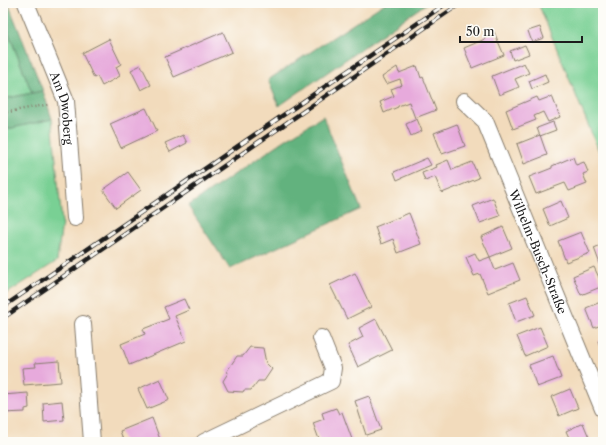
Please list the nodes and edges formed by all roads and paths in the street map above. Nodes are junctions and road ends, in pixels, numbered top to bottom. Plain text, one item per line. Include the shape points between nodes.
1 (26, 3) edge
2 (66, 101) junction
3 (464, 101) dead end
4 (3, 113) edge
5 (75, 218) dead end
6 (83, 324) dead end
7 (321, 338) dead end
8 (603, 409) edge
9 (92, 442) edge
10 (204, 442) edge

1 - 2 street, Am Dwoberg
2 - 4 path
2 - 5 street, Am Dwoberg
3 - 8 street, Wilhelm-Busch-Straße via 485,122
6 - 9 street
7 - 10 street via 333,368 332,381

